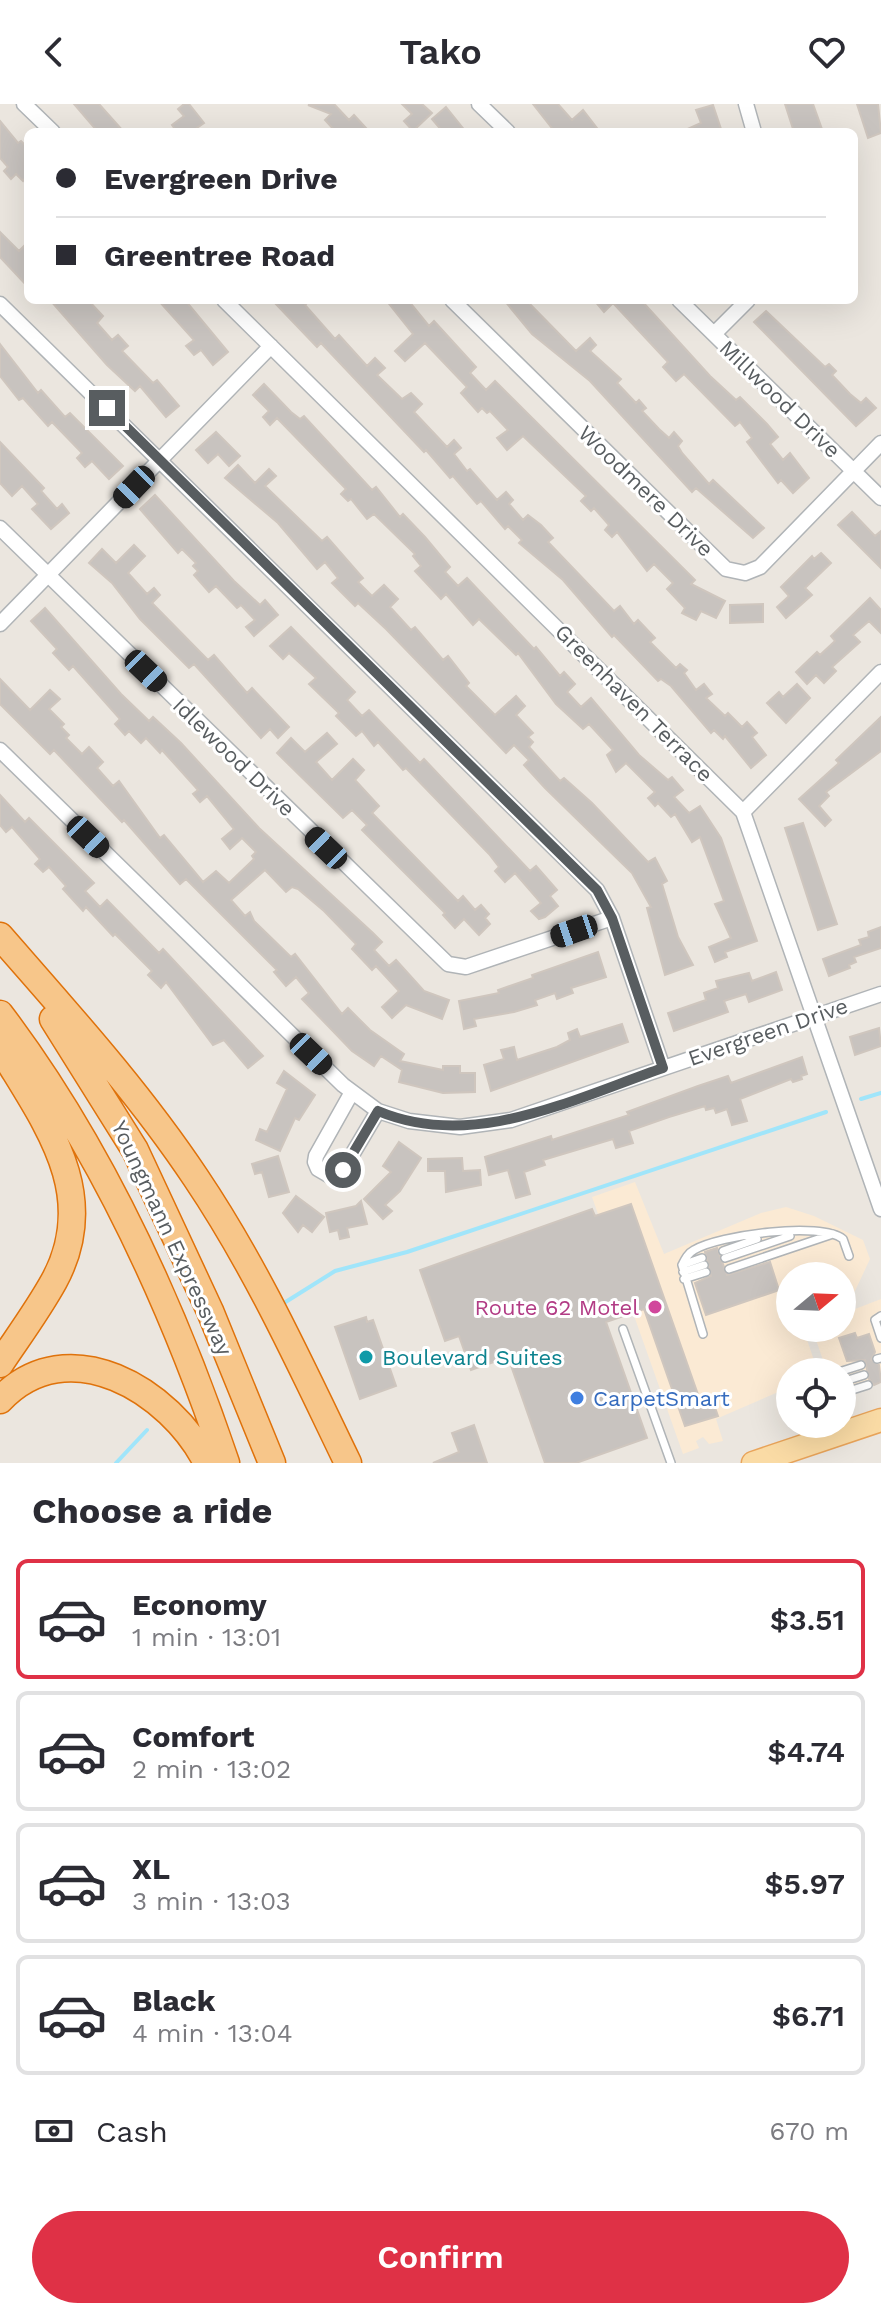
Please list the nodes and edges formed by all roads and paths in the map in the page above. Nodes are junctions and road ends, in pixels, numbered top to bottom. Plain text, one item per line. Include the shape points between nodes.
1 (24, 104) edge
2 (479, 104) edge
3 (746, 104) edge
4 (49, 128) edge
5 (504, 128) edge
6 (753, 128) edge
7 (0, 304) edge
8 (228, 304) edge
9 (456, 304) edge
10 (683, 304) edge
11 (744, 304) edge
12 (714, 334) junction
13 (271, 346) junction
14 (881, 443) edge
15 (160, 460) junction
16 (853, 471) junction
17 (881, 498) edge
18 (0, 528) edge
19 (48, 575) junction
20 (0, 624) edge
21 (881, 672) edge
22 (0, 750) edge
23 (743, 812) junction
24 (612, 918) junction
25 (0, 936) edge
26 (0, 944) edge
27 (881, 994) edge
28 (0, 1014) edge
29 (814, 1017) junction
30 (0, 1047) edge
31 (663, 1068) junction
32 (352, 1092) junction
33 (378, 1111) junction
34 (881, 1209) edge
35 (803, 1231) junction
36 (831, 1232) junction
37 (770, 1234) junction
38 (747, 1236) junction
39 (849, 1256) dead end
40 (725, 1258) junction
41 (684, 1271) junction
42 (881, 1316) edge
43 (623, 1329) dead end
44 (703, 1334) dead end
45 (881, 1338) edge
46 (0, 1364) edge
47 (861, 1365) dead end
48 (856, 1367) edge
49 (864, 1375) dead end
50 (856, 1378) edge
51 (868, 1385) dead end
52 (856, 1389) edge
53 (0, 1400) edge
54 (881, 1420) edge
55 (763, 1461) edge
56 (207, 1463) edge
57 (226, 1463) edge
58 (272, 1463) edge
59 (348, 1463) edge
60 (671, 1463) edge

1 - 4 street
2 - 5 street
3 - 6 street
7 - 15 street
8 - 13 street, Greenhaven Terrace
9 - 16 street, Woodmere Drive via 726,569 745,573 760,567
10 - 12 street, Millwood Drive
11 - 12 street
12 - 16 street, Millwood Drive
13 - 15 street
13 - 23 street, Greenhaven Terrace
14 - 16 street, Woodmere Drive
15 - 19 street
15 - 24 street via 597,890
16 - 17 street, Millwood Drive
18 - 19 street, Idlewood Drive
19 - 20 street
19 - 24 street, Idlewood Drive via 448,964 466,967
21 - 23 street
22 - 32 street, Evergreen Drive
23 - 29 street, Greenhaven Terrace
24 - 31 street
25 - 59 highway via 130,1087 201,1186 256,1279
26 - 58 highway, Youngmann Expressway via 135,1150 210,1311
27 - 29 street, Evergreen Drive
28 - 57 highway, Youngmann Expressway via 117,1206 204,1399
29 - 31 street, Evergreen Drive
29 - 34 street, Greenhaven Terrace
30 - 46 highway via 59,1148 72,1212 66,1252 54,1280
31 - 33 street, Evergreen Drive via 486,1125 435,1125
32 - 33 street, Evergreen Drive
32 - 33 street via 316,1156 324,1175 343,1170
35 - 36 lane
35 - 37 lane
35 - 40 lane
36 - 39 lane via 843,1239
36 - 40 lane
37 - 38 lane
37 - 40 lane
38 - 40 lane
38 - 41 lane via 692,1250
41 - 41 lane via 704,1265
41 - 44 lane
42 - 45 lane via 875,1320
43 - 60 lane
47 - 48 lane
49 - 50 lane
51 - 52 lane
53 - 56 highway via 45,1372 74,1367 108,1373 154,1398
54 - 55 main road

